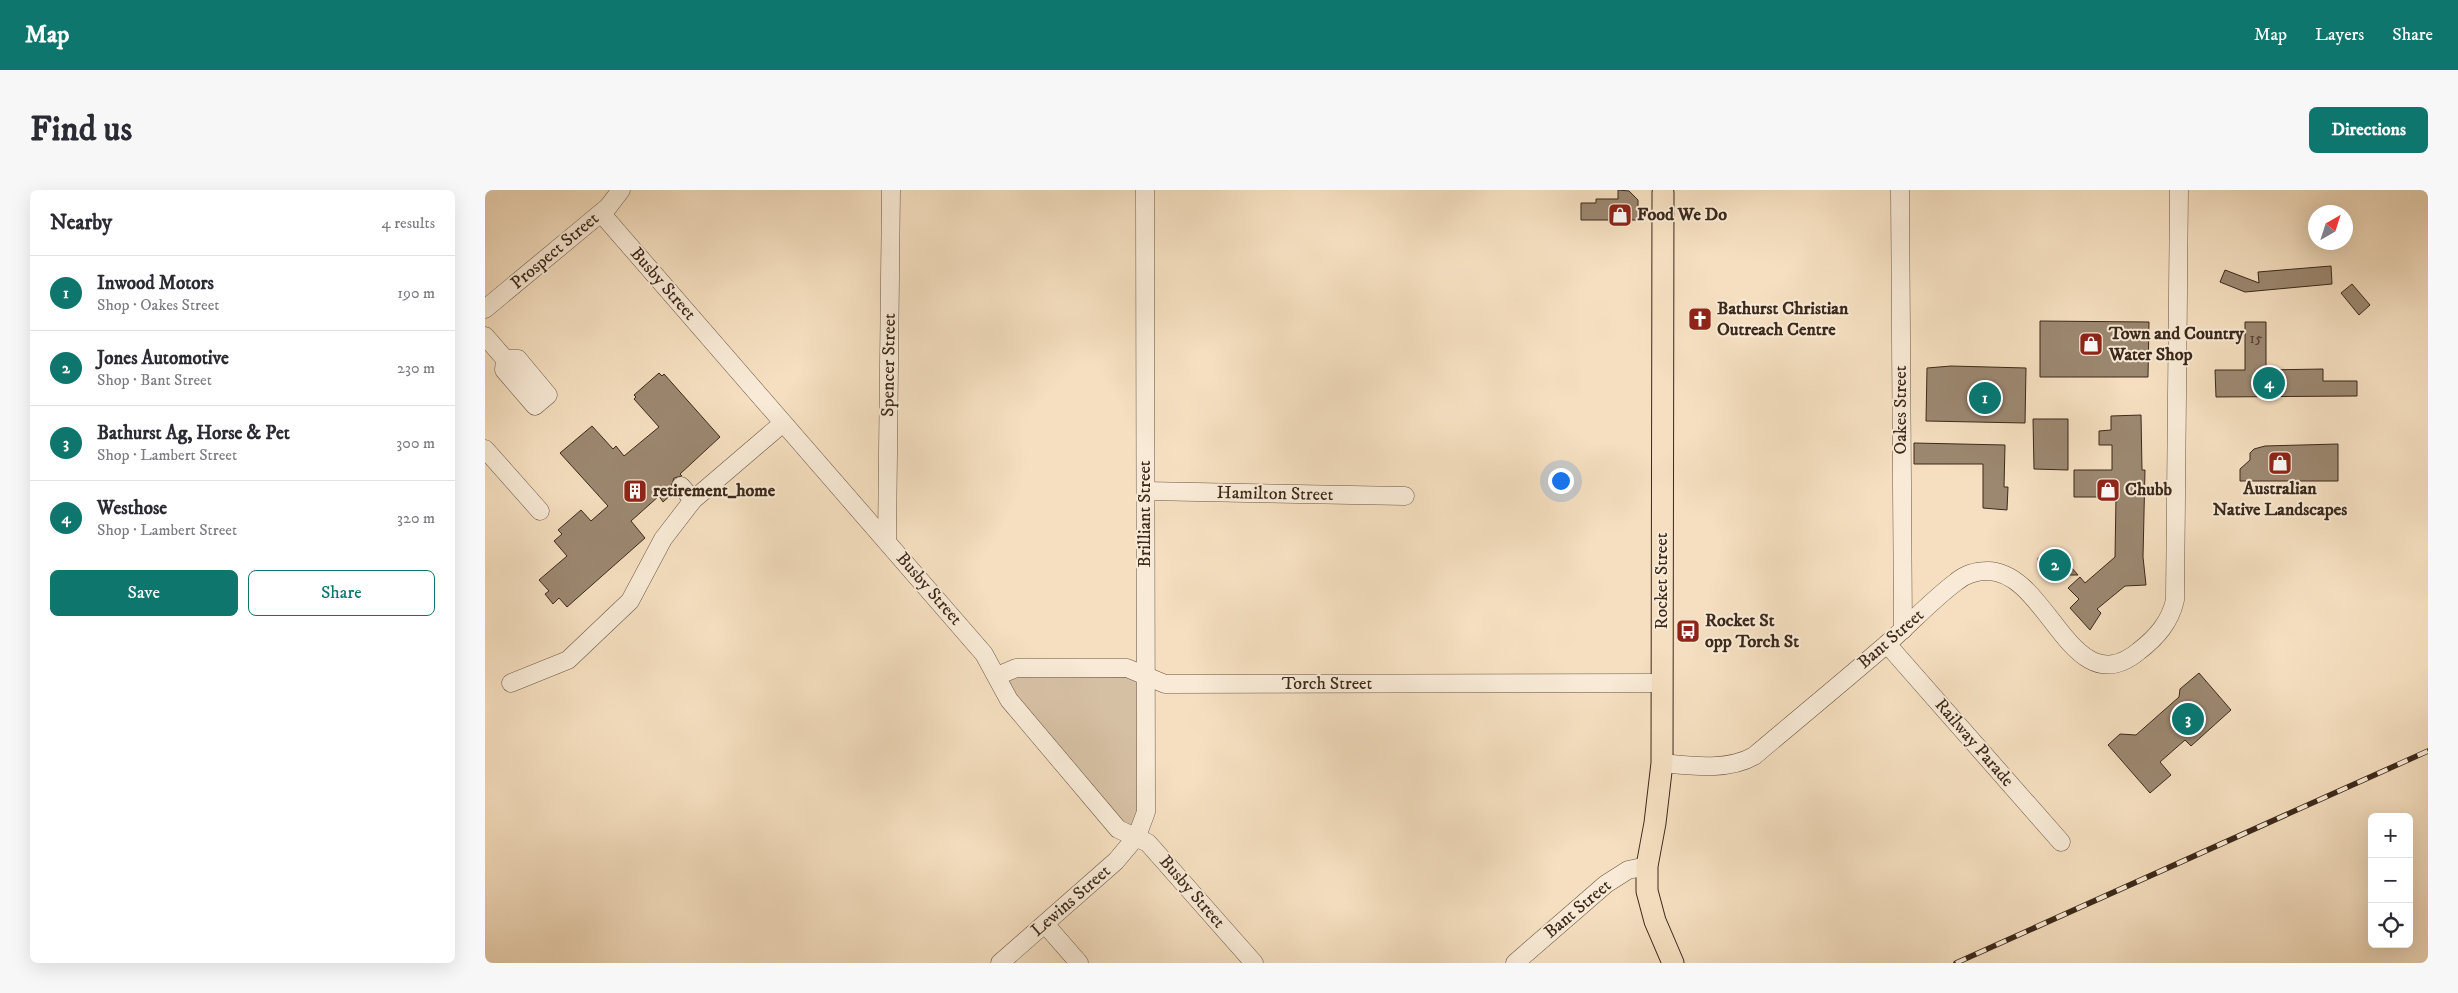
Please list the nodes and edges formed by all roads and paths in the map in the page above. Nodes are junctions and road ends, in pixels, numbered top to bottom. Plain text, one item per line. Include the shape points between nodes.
1 (621, 190) edge
2 (891, 190) edge
3 (1145, 190) edge
4 (1900, 190) edge
5 (2179, 190) edge
6 (1662, 191) edge
7 (601, 213) junction
8 (485, 310) edge
9 (485, 336) edge
10 (505, 359) dead end
11 (783, 423) junction
12 (485, 449) edge
13 (681, 486) dead end
14 (1146, 491) junction
15 (1405, 496) dead end
16 (693, 500) junction
17 (540, 511) dead end
18 (887, 541) junction
19 (1903, 630) junction
20 (1887, 644) junction
21 (997, 676) junction
22 (1145, 676) junction
23 (511, 683) dead end
24 (1663, 683) junction
25 (1662, 763) junction
26 (1137, 836) junction
27 (2061, 842) dead end
28 (1647, 866) junction
29 (1045, 924) junction
30 (1000, 963) edge
31 (1079, 963) edge
32 (1254, 963) edge
33 (1515, 963) edge
34 (1673, 963) edge

1 - 7 street, Prospect Street
2 - 18 street, Spencer Street
3 - 14 street, Brilliant Street
4 - 19 street, Oakes Street
5 - 19 street, Bant Street via 2175,600 2169,620 2144,648 2121,663 2103,666 2079,651 2017,583 1989,571 1969,574 1957,581
6 - 24 main road, Rocket Street
7 - 8 street, Prospect Street
7 - 11 street, Busby Street
9 - 10 street
11 - 16 street
11 - 18 street, Busby Street
12 - 17 street
13 - 16 street
14 - 15 street, Hamilton Street
14 - 22 street, Brilliant Street
16 - 23 street via 663,539 630,601 568,660
18 - 21 street, Busby Street via 984,654
19 - 20 street, Bant Street
20 - 25 street, Bant Street via 1745,761 1706,766
20 - 27 street, Railway Parade
21 - 22 street, Torch Street via 1016,668 1127,668
21 - 26 street, Busby Street via 1009,700 1118,829
22 - 24 street, Torch Street via 1165,684
22 - 26 street, Brilliant Street via 1147,799
24 - 25 main road, Rocket Street
25 - 28 main road, Rocket Street
26 - 29 street, Lewins Street via 1117,862
26 - 32 street, Busby Street via 1148,842
28 - 33 street, Bant Street via 1628,870 1605,884
28 - 34 main road, Rocket Street via 1647,891 1655,921
29 - 30 street, Lewins Street
29 - 31 street

